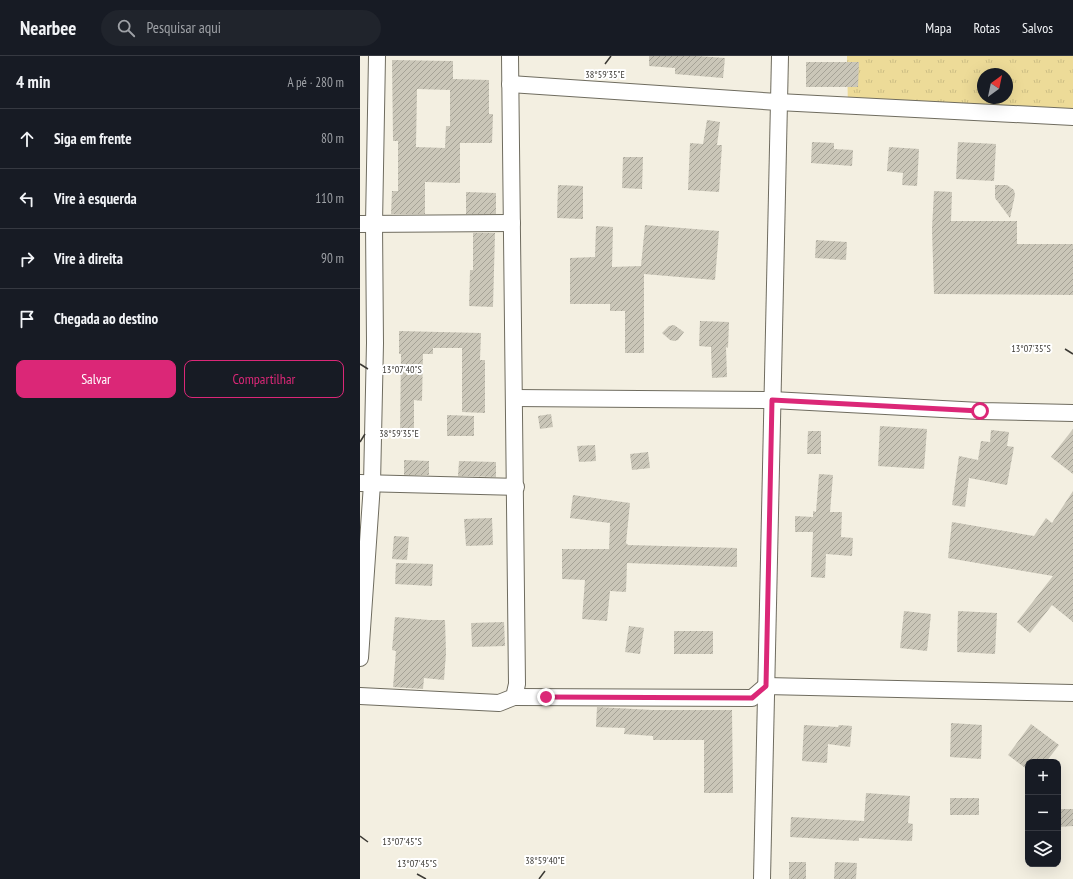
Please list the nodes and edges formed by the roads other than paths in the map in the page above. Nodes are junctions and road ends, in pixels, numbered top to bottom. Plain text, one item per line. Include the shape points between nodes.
1 (377, 56) edge
2 (510, 56) edge
3 (780, 56) edge
4 (510, 84) junction
5 (778, 102) junction
6 (1073, 116) edge
7 (512, 223) junction
8 (367, 224) edge
9 (515, 398) junction
10 (772, 400) junction
11 (1073, 413) edge
12 (366, 483) edge
13 (516, 487) junction
14 (360, 658) edge
15 (766, 686) junction
16 (1073, 693) edge
17 (360, 696) edge
18 (514, 697) junction
19 (762, 879) edge

1 - 8 street
2 - 4 street
3 - 5 street
4 - 5 street
4 - 7 street
5 - 6 street
5 - 10 street
7 - 8 street
7 - 9 street
8 - 12 street via 375,343
9 - 10 street
9 - 13 street
10 - 11 street via 980,411
10 - 15 street
12 - 13 street
12 - 14 street
13 - 18 street via 517,684
15 - 16 street
15 - 18 street via 752,698
15 - 19 street
17 - 18 street via 499,703

